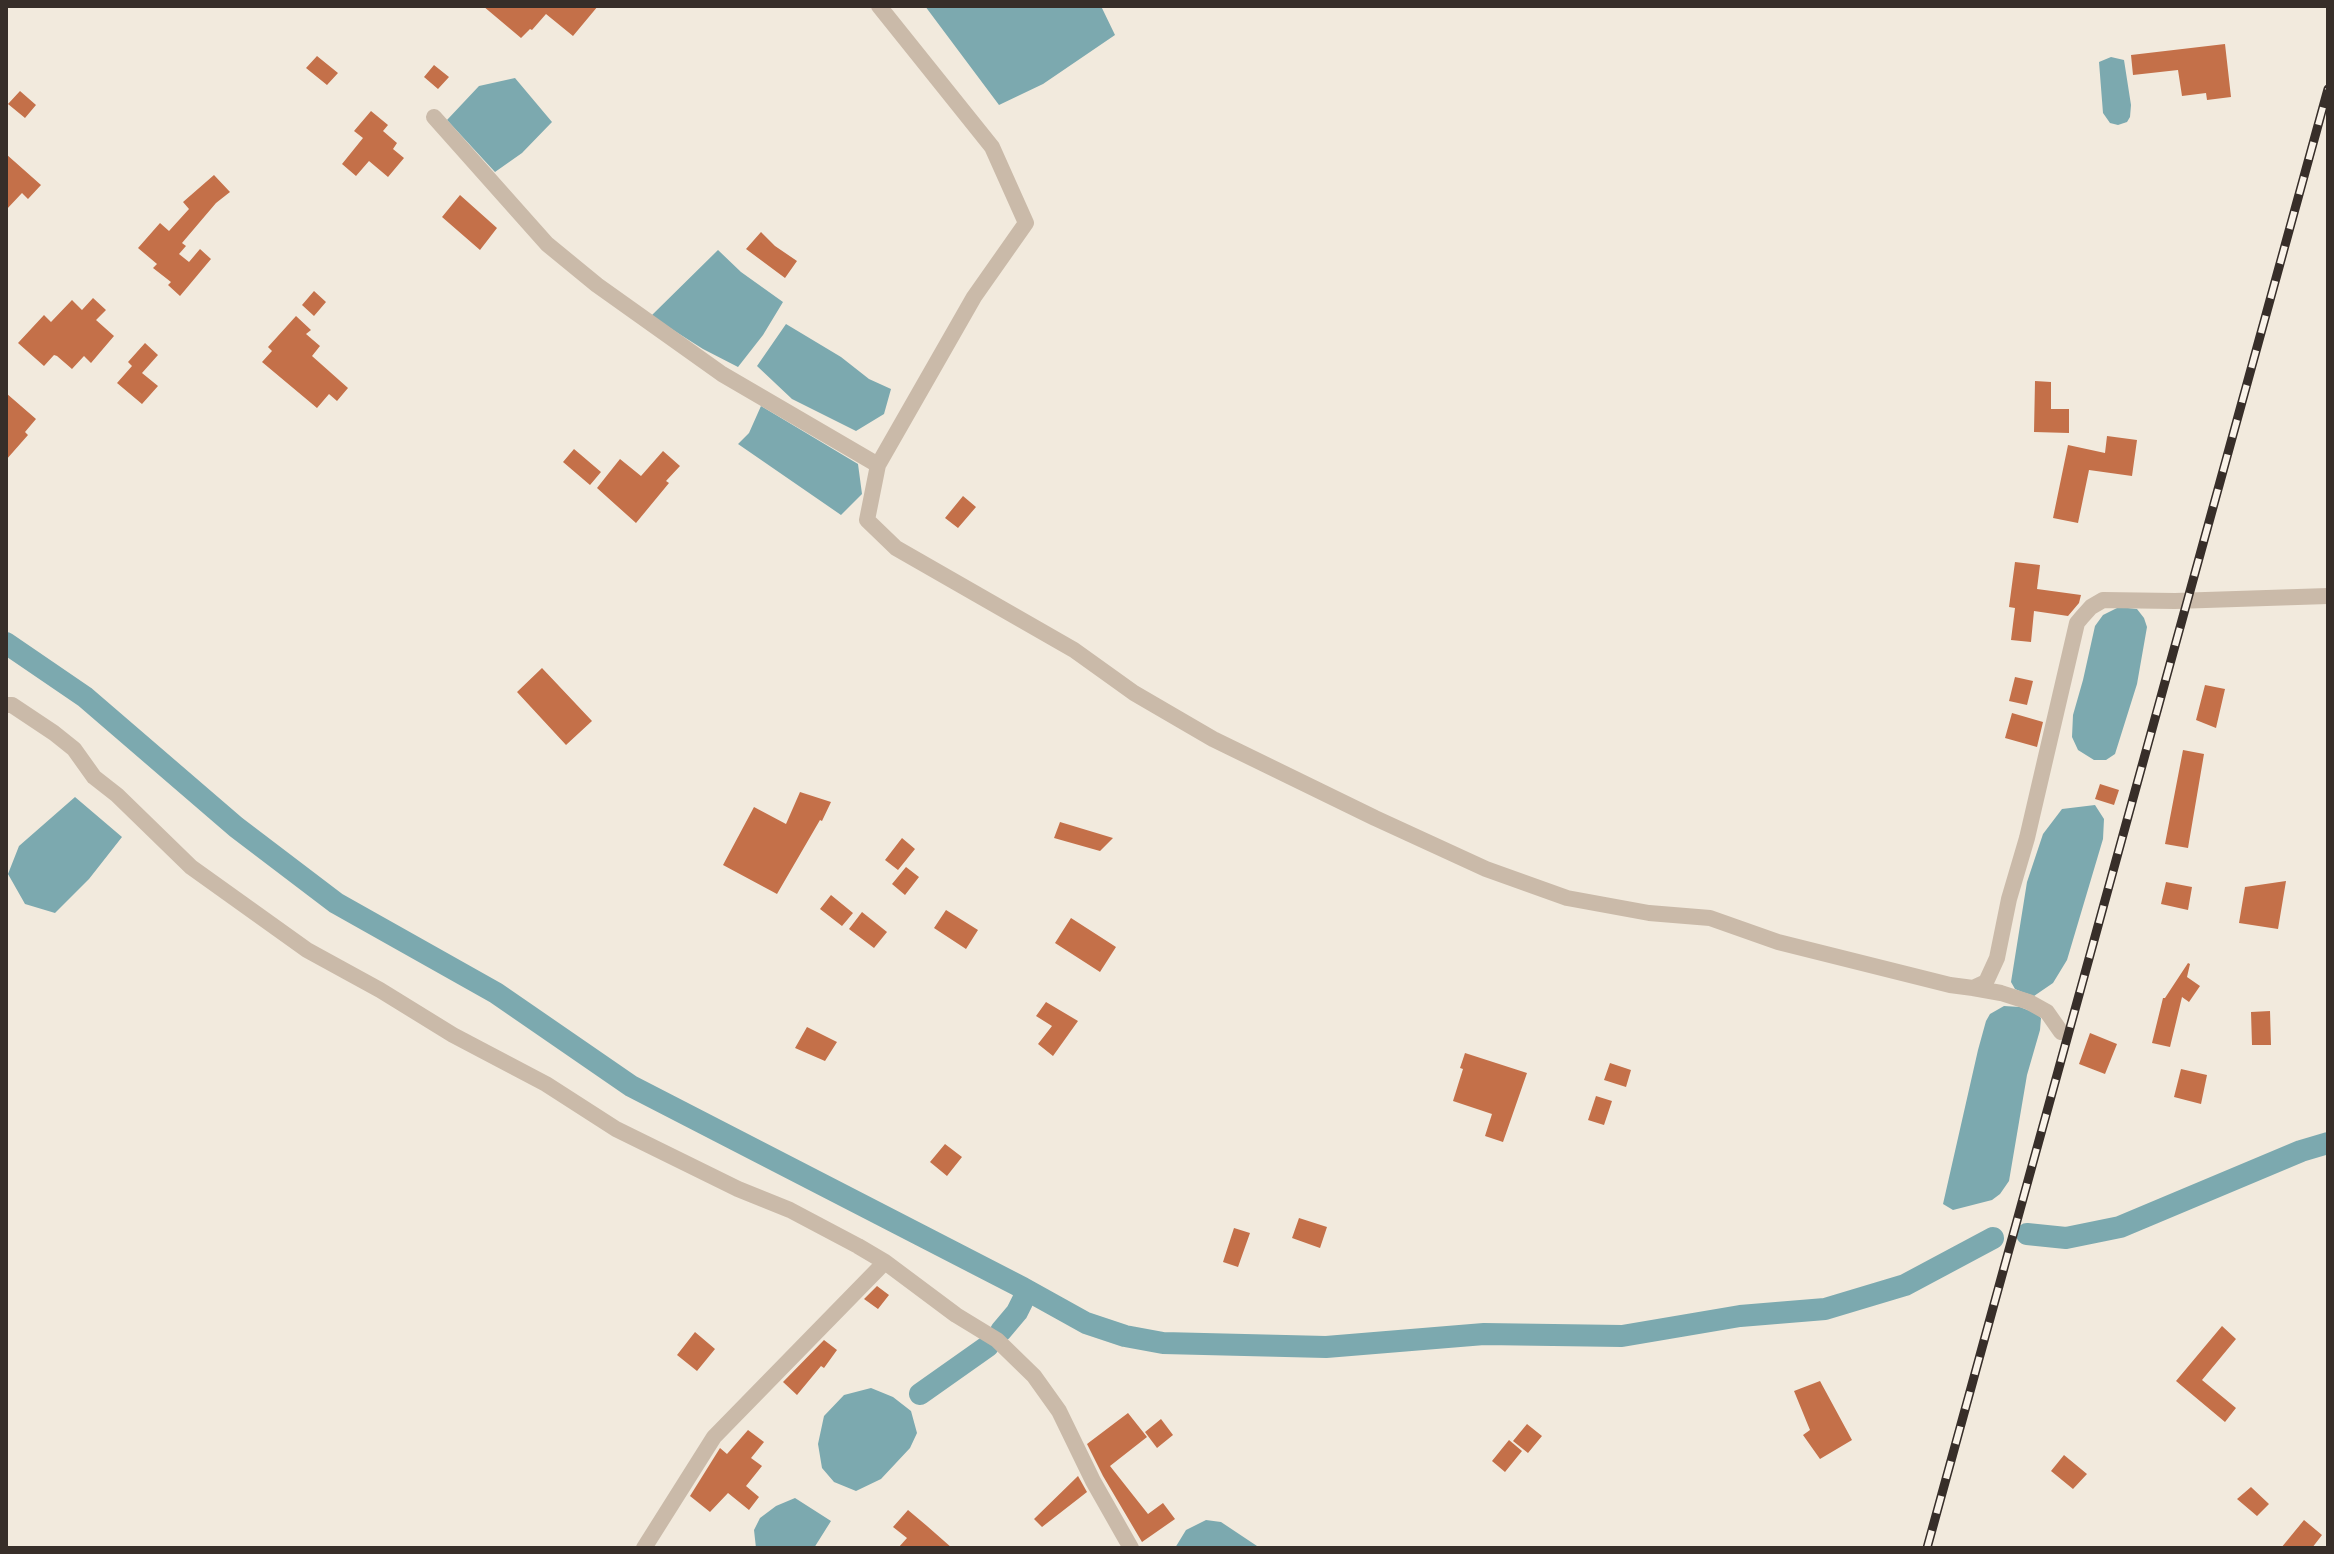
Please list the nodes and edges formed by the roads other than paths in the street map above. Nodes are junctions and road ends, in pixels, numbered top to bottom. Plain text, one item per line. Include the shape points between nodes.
1 (879, 6) edge
2 (434, 117) dead end
3 (878, 465) junction
4 (2328, 596) edge
5 (6, 705) edge
6 (1973, 988) junction
7 (2061, 1032) dead end
8 (885, 1262) junction
9 (644, 1548) edge
10 (1131, 1548) edge

1 - 3 street via 992,147 1026,223 974,297
2 - 3 street via 547,244 597,285 722,374
3 - 6 street via 867,520 896,548 1074,650 1213,739 1375,818 1486,869 1567,898 1710,918 1778,942
4 - 6 street via 2103,600 2091,607 2077,623 1997,958 1986,982
5 - 8 street via 74,749 94,777 191,867 307,950 616,1129 790,1210
6 - 7 street via 2029,1002 2047,1012
8 - 9 street via 714,1437
8 - 10 street via 997,1340 1034,1376 1059,1411

